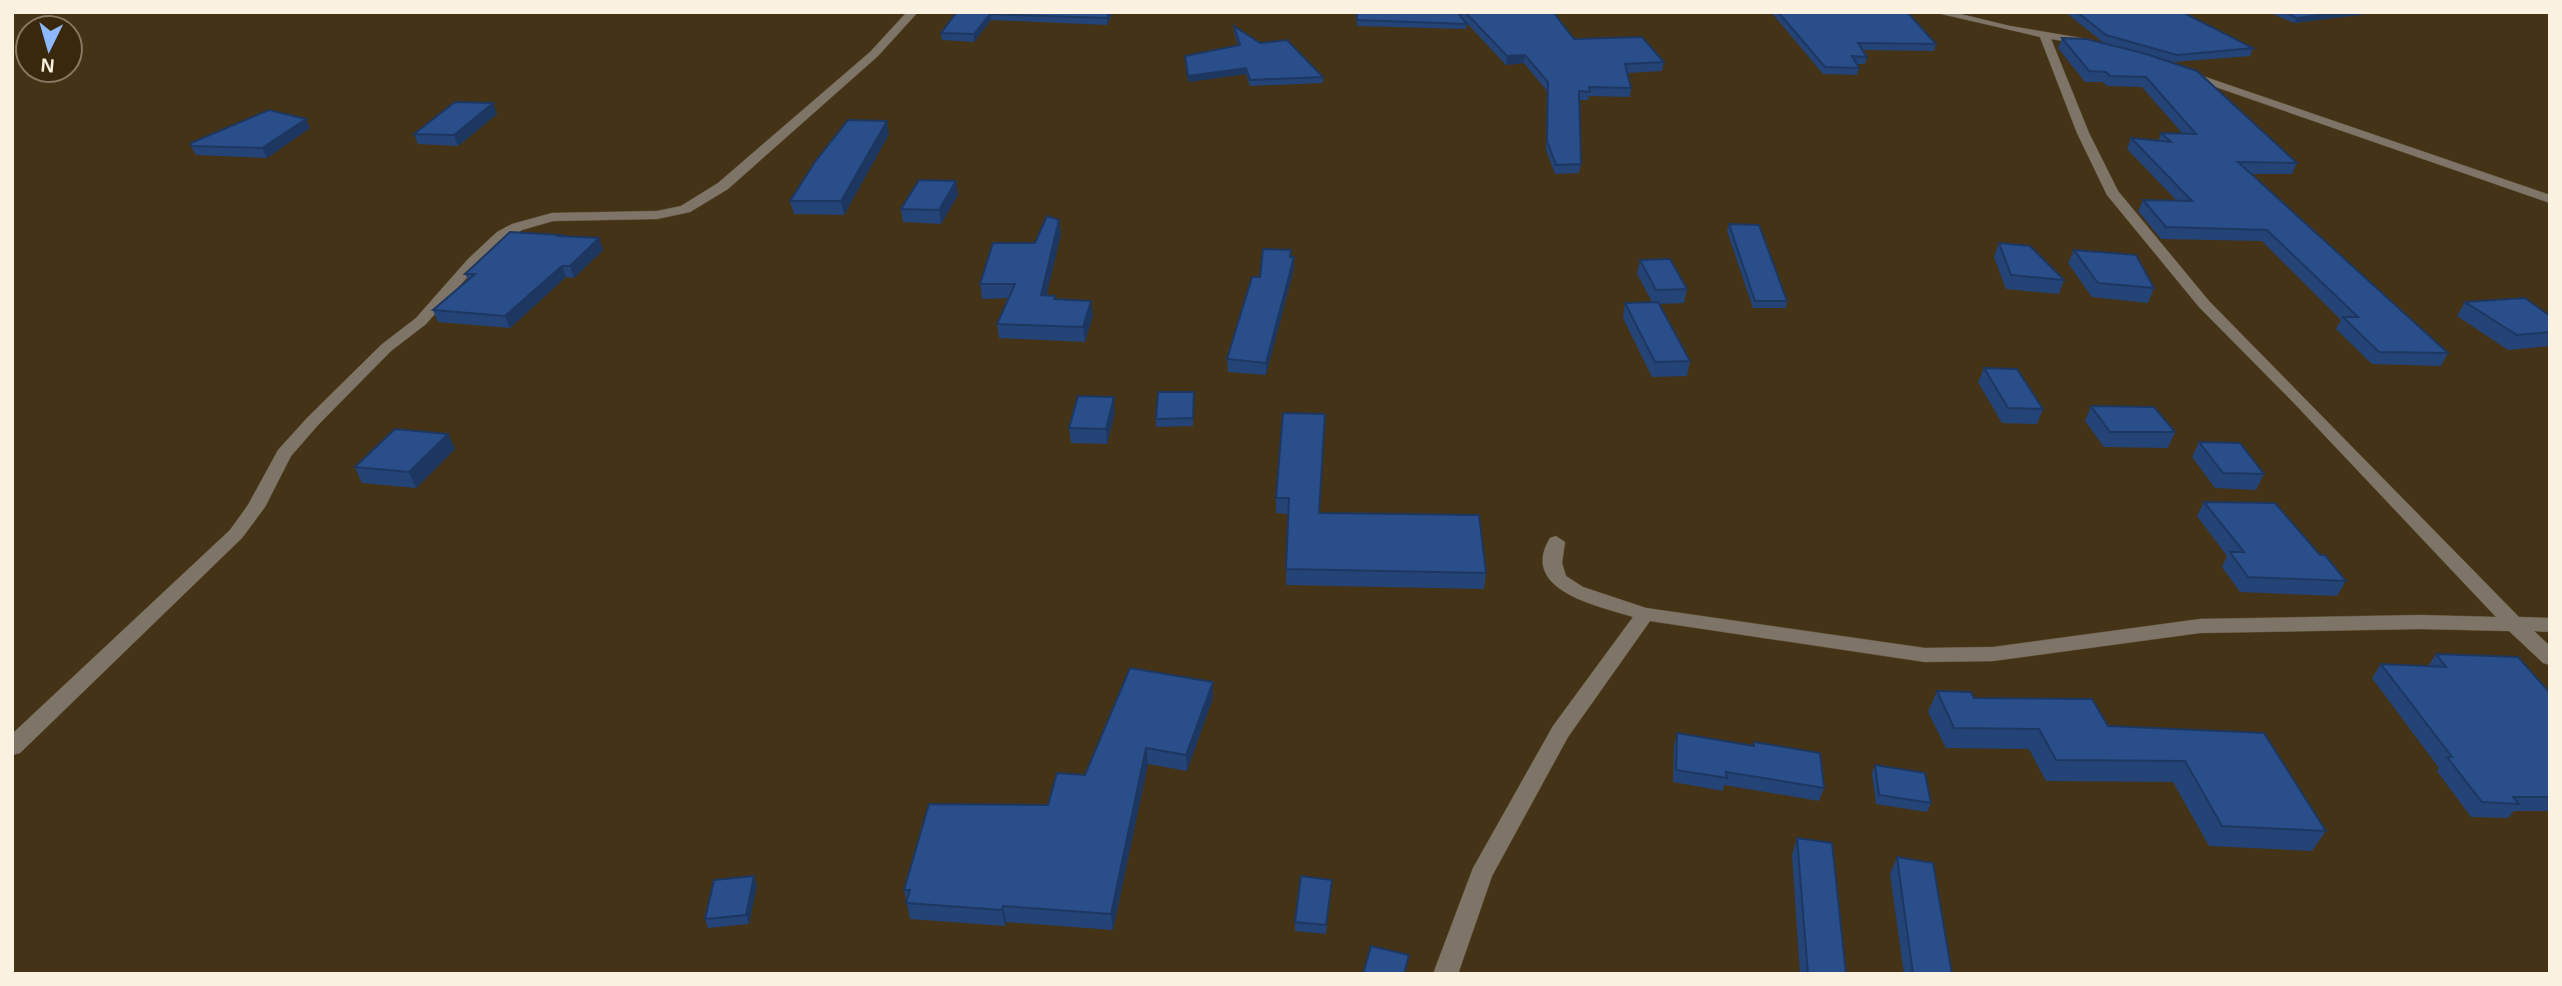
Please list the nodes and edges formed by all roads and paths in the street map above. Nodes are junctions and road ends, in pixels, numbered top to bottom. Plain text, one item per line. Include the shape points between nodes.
1 (913, 12) edge
2 (1938, 12) edge
3 (2044, 34) junction
4 (2098, 44) edge
5 (2178, 70) edge
6 (2550, 200) edge
7 (1556, 542) dead end
8 (1645, 614) junction
9 (2512, 622) junction
10 (2550, 625) edge
11 (2550, 658) edge
12 (12, 747) edge
13 (1445, 974) edge

1 - 12 street via 874,54 723,186 685,209 657,215 552,217 517,227 491,244 421,321 386,348 284,454 236,534
2 - 3 street
3 - 4 street
3 - 9 street via 2112,192 2204,304
5 - 6 street
7 - 8 street via 1553,563 1558,579 1577,592
8 - 9 street via 1925,655 1993,654 2200,626
8 - 13 street via 1560,732 1481,875
9 - 10 street
9 - 11 street

